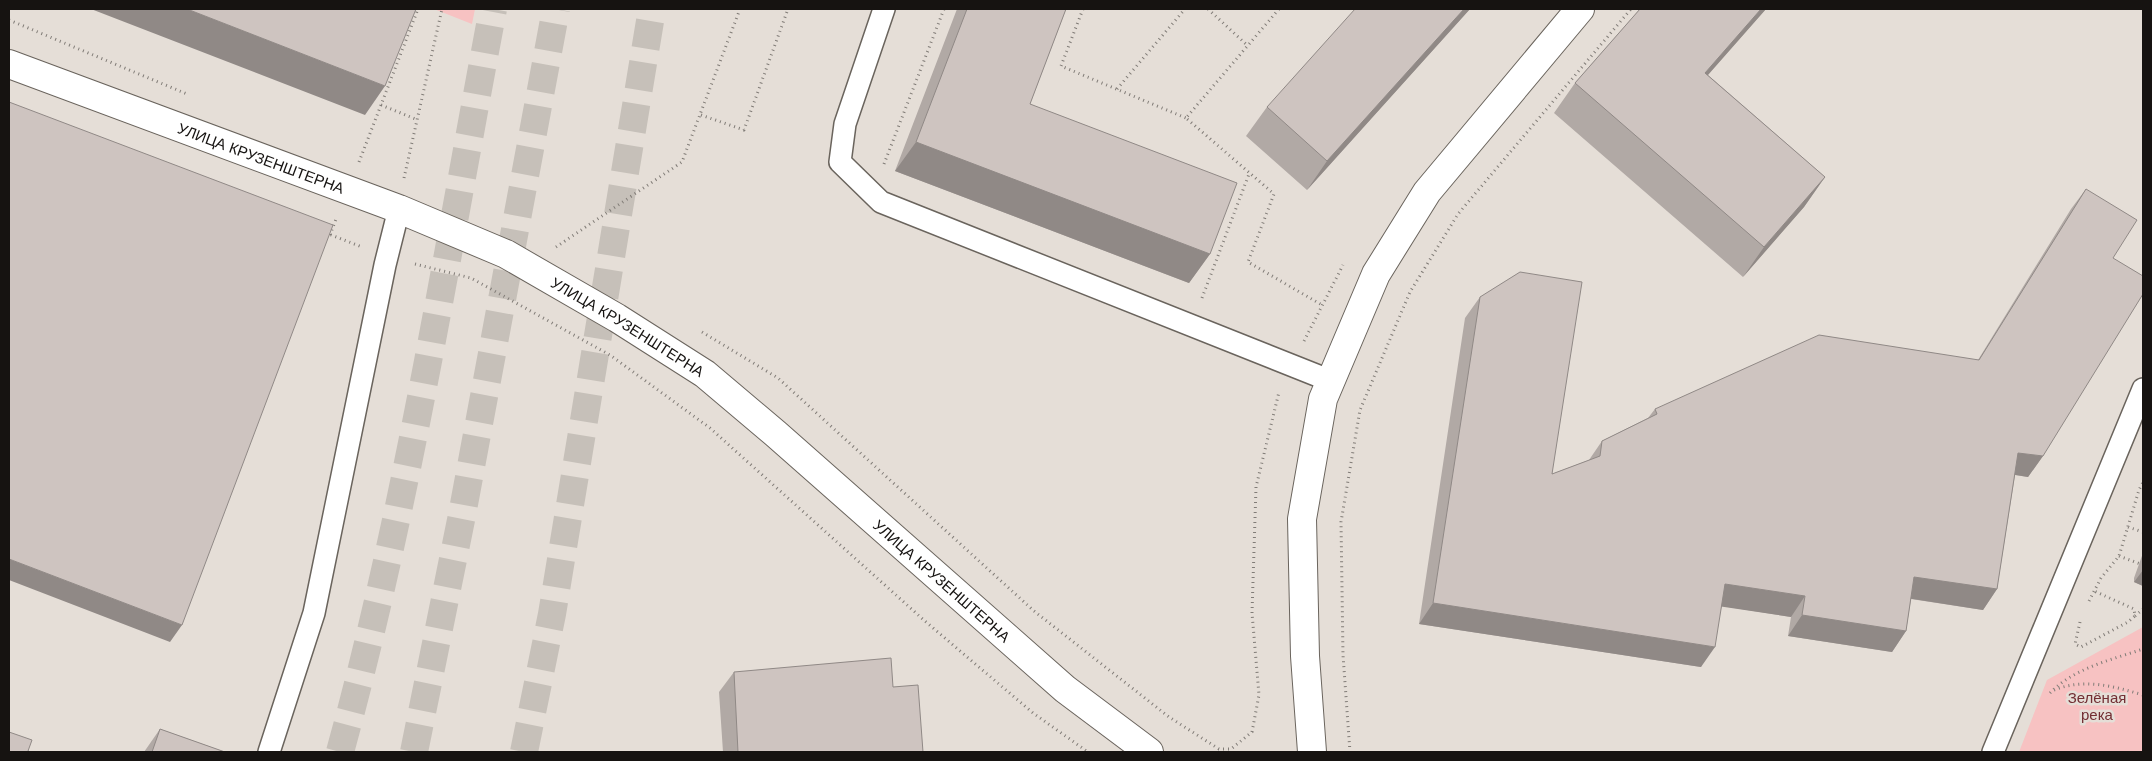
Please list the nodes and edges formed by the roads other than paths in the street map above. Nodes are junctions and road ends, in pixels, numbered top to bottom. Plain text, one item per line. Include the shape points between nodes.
1 (884, 9) edge
2 (1580, 9) edge
3 (9, 64) edge
4 (399, 209) junction
5 (1331, 381) junction
6 (2143, 389) edge
7 (269, 752) edge
8 (1149, 752) edge
9 (1312, 752) edge
10 (1993, 752) edge

1 - 5 lane via 845,124 840,162 881,202
2 - 5 street via 1426,192 1376,274
3 - 4 street, УЛИЦА КРУЗЕНШТЕРНА
4 - 7 lane via 386,257 314,613
4 - 8 street, УЛИЦА КРУЗЕНШТЕРНА via 506,254 617,318 705,374 1065,689
5 - 9 street via 1323,399 1302,519 1305,656
6 - 10 lane

